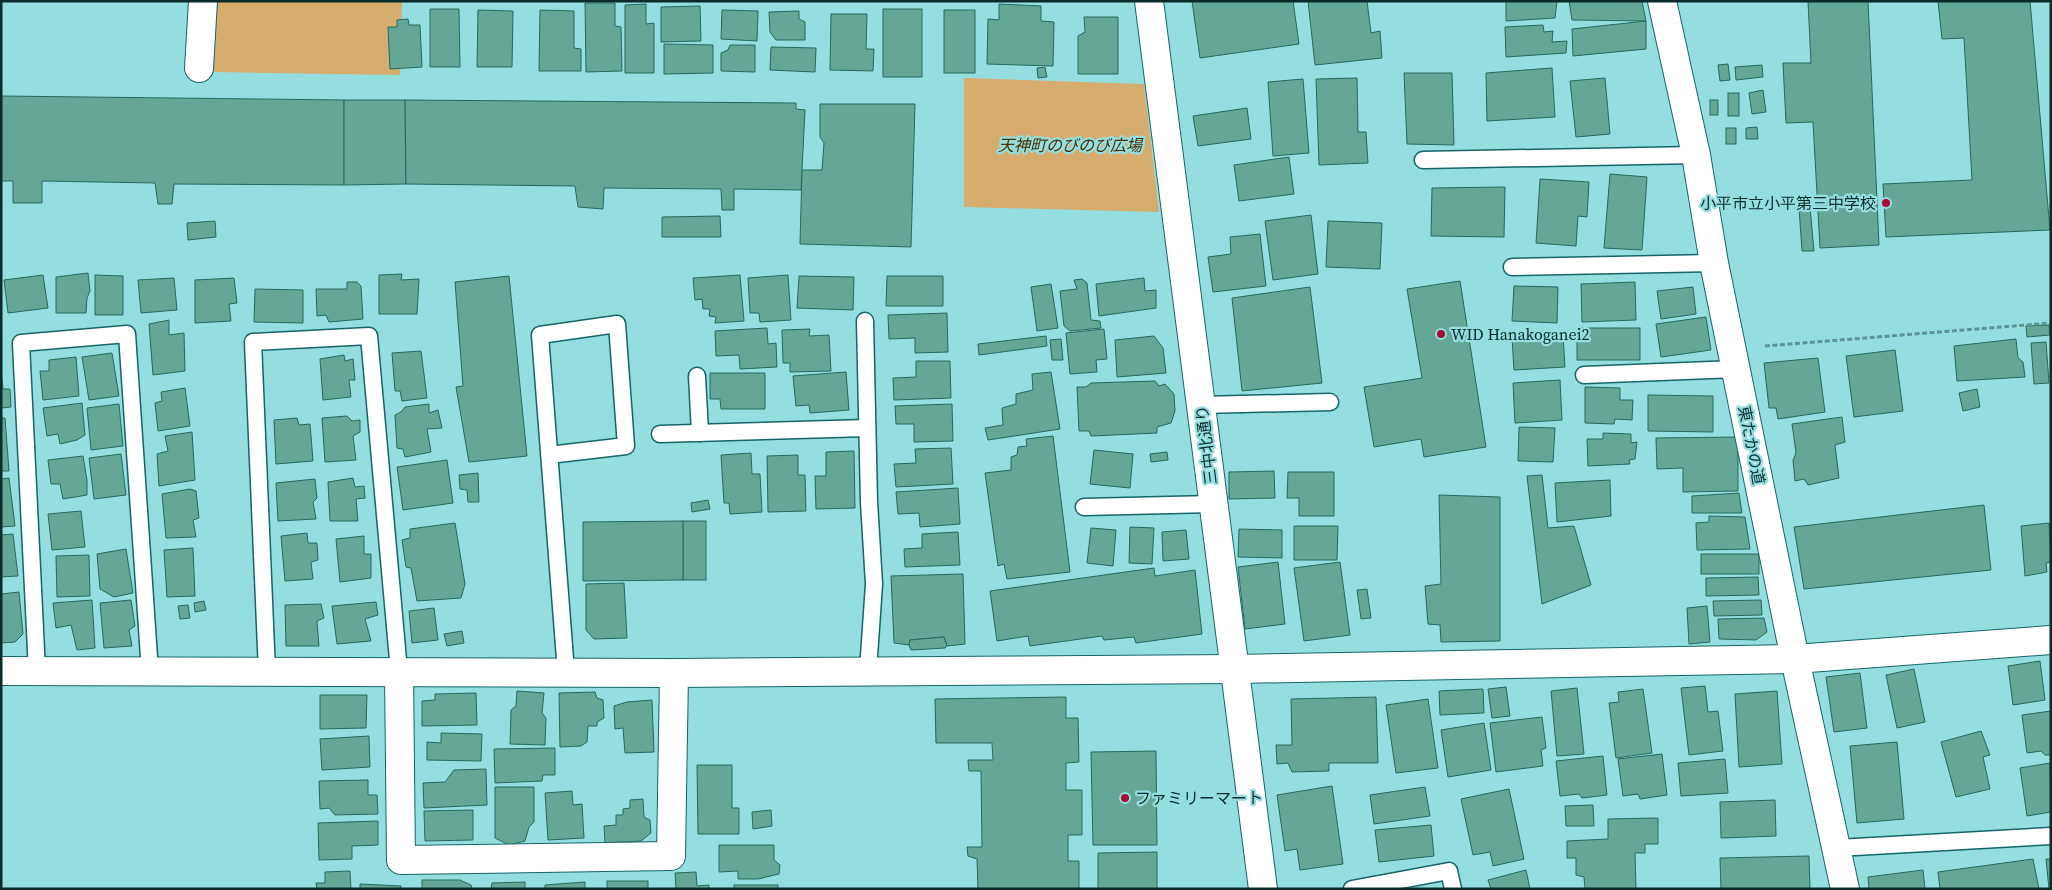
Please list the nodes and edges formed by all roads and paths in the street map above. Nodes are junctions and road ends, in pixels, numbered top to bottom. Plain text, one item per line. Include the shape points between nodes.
1 (203, 1) edge
2 (1150, 1) edge
3 (1662, 1) edge
4 (199, 68) dead end
5 (1696, 155) junction
6 (1423, 160) dead end
7 (1714, 263) junction
8 (1512, 267) dead end
9 (865, 321) dead end
10 (2051, 323) edge
11 (1735, 359) junction
12 (1584, 375) dead end
13 (697, 376) dead end
14 (1330, 402) dead end
15 (1201, 405) junction
16 (867, 428) junction
17 (700, 433) junction
18 (660, 434) dead end
19 (549, 455) junction
20 (1213, 504) junction
21 (1084, 507) dead end
22 (2051, 640) edge
23 (1795, 659) junction
24 (1235, 669) junction
25 (1, 671) edge
26 (38, 671) junction
27 (399, 671) junction
28 (150, 672) junction
29 (267, 672) junction
30 (566, 672) junction
31 (868, 672) junction
32 (674, 673) junction
33 (2051, 836) edge
34 (1837, 848) junction
35 (1263, 889) edge
36 (1352, 889) edge
37 (1453, 889) edge
38 (1845, 889) edge

1 - 4 street
2 - 15 street, 三中北通り
3 - 5 street, 東たかの道
5 - 6 lane
5 - 7 street, 東たかの道
7 - 8 lane
7 - 11 street, 東たかの道
9 - 16 lane
10 - 11 path
11 - 12 lane
11 - 23 street, 東たかの道
13 - 17 lane
14 - 15 lane
15 - 20 street, 三中北通り
16 - 17 lane
16 - 31 lane via 874,584
17 - 18 lane
19 - 19 lane via 540,335 617,324 626,446
19 - 30 lane
20 - 21 lane
20 - 24 street, 三中北通り
22 - 23 street
23 - 24 street
23 - 34 street, 東たかの道
24 - 31 street
24 - 35 street, 三中北通り
25 - 26 street
26 - 28 street
26 - 28 lane via 21,342 128,334
27 - 29 street
27 - 29 lane via 369,336 253,342
27 - 30 street
27 - 32 street via 401,860 671,856
28 - 29 street
30 - 32 street
31 - 32 street
33 - 34 lane
34 - 38 street, 東たかの道
36 - 37 lane via 1449,871

